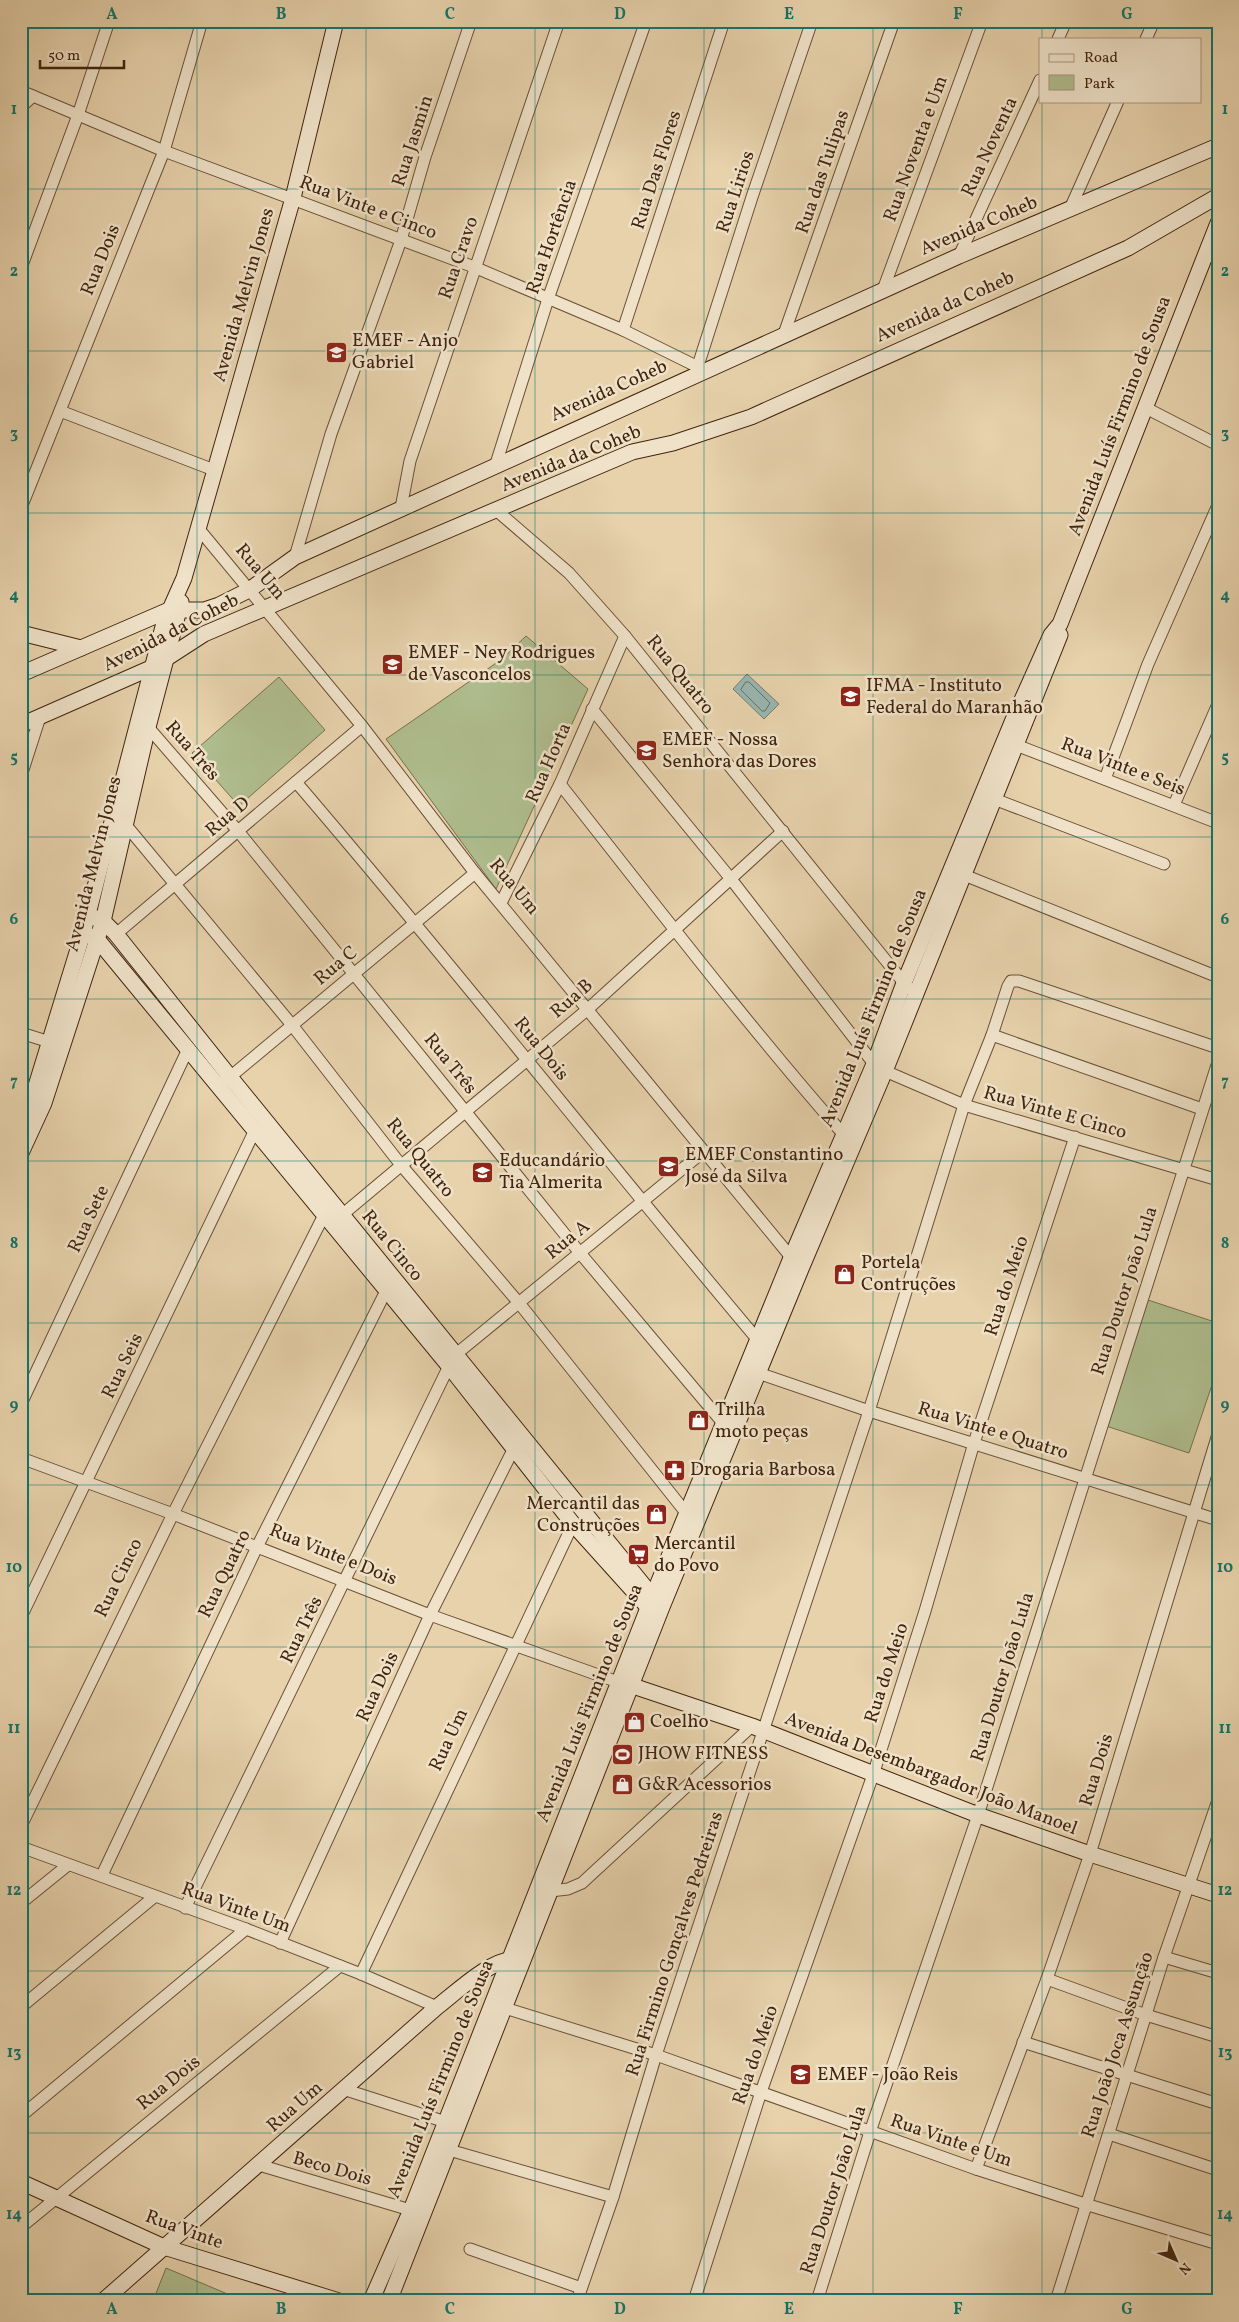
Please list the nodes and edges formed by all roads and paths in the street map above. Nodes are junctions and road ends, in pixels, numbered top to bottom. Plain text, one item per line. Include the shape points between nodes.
1 (108, 21) edge
2 (202, 21) edge
3 (336, 21) edge
4 (471, 21) edge
5 (559, 21) edge
6 (646, 21) edge
7 (724, 21) edge
8 (812, 21) edge
9 (894, 21) edge
10 (982, 21) edge
11 (1066, 21) edge
12 (1154, 21) edge
13 (1058, 38) edge
14 (1146, 38) edge
15 (1039, 82) edge
16 (21, 91) edge
17 (33, 96) junction
18 (1118, 102) edge
19 (21, 107) edge
20 (78, 115) junction
21 (1218, 146) edge
22 (164, 151) junction
23 (1218, 196) edge
24 (293, 198) junction
25 (1070, 208) junction
26 (1218, 223) edge
27 (401, 240) junction
28 (959, 256) junction
29 (474, 267) junction
30 (21, 268) edge
31 (883, 290) junction
32 (548, 299) junction
33 (623, 330) junction
34 (784, 334) junction
35 (697, 370) junction
36 (1144, 407) junction
37 (60, 410) junction
38 (1218, 445) edge
39 (495, 467) junction
40 (214, 470) junction
41 (1218, 505) edge
42 (21, 508) edge
43 (401, 508) junction
44 (496, 510) junction
45 (198, 528) junction
46 (295, 557) junction
47 (249, 590) junction
48 (264, 608) junction
49 (174, 610) junction
50 (1060, 624) junction
51 (21, 632) edge
52 (625, 636) junction
53 (81, 648) junction
54 (167, 658) junction
55 (153, 667) junction
56 (21, 674) edge
57 (1218, 704) edge
58 (592, 709) junction
59 (40, 717) junction
60 (21, 725) edge
61 (362, 726) junction
62 (148, 727) junction
63 (1016, 745) junction
64 (21, 776) edge
65 (1105, 779) junction
66 (296, 782) junction
67 (560, 784) junction
68 (994, 799) junction
69 (1174, 805) junction
70 (1218, 823) edge
71 (126, 824) junction
72 (238, 831) junction
73 (783, 831) junction
74 (965, 856) junction
75 (1164, 864) dead end
76 (475, 873) junction
77 (964, 875) junction
78 (730, 879) junction
79 (174, 885) junction
80 (501, 903) junction
81 (88, 915) junction
82 (103, 921) junction
83 (416, 922) junction
84 (675, 930) junction
85 (116, 934) junction
86 (90, 936) junction
87 (354, 974) junction
88 (1218, 977) edge
89 (904, 983) junction
90 (914, 995) junction
91 (588, 1009) junction
92 (292, 1026) junction
93 (21, 1033) edge
94 (992, 1035) junction
95 (56, 1044) junction
96 (1218, 1048) edge
97 (188, 1049) junction
98 (528, 1060) junction
99 (1218, 1062) edge
100 (879, 1067) junction
101 (224, 1082) junction
102 (1213, 1095) edge
103 (964, 1105) junction
104 (1202, 1109) junction
105 (466, 1111) junction
106 (21, 1126) edge
107 (255, 1130) junction
108 (844, 1135) junction
109 (1075, 1137) junction
110 (703, 1152) junction
111 (21, 1153) edge
112 (402, 1165) junction
113 (1182, 1169) junction
114 (1218, 1180) edge
115 (642, 1202) junction
116 (332, 1218) junction
117 (580, 1253) junction
118 (796, 1264) junction
119 (386, 1291) junction
120 (519, 1302) junction
121 (758, 1339) junction
122 (452, 1360) junction
123 (758, 1373) junction
124 (21, 1404) edge
125 (869, 1411) junction
126 (723, 1424) junction
127 (1218, 1434) edge
128 (974, 1443) junction
129 (514, 1448) junction
130 (21, 1458) edge
131 (1084, 1478) junction
132 (86, 1483) junction
133 (700, 1498) junction
134 (1194, 1512) junction
135 (173, 1514) junction
136 (687, 1514) junction
137 (1218, 1520) edge
138 (573, 1524) junction
139 (257, 1546) junction
140 (345, 1581) junction
141 (655, 1608) junction
142 (430, 1615) junction
143 (21, 1617) edge
144 (516, 1647) junction
145 (626, 1683) junction
146 (758, 1729) junction
147 (873, 1775) junction
148 (1218, 1800) edge
149 (978, 1816) junction
150 (21, 1826) edge
151 (21, 1847) edge
152 (1090, 1854) junction
153 (68, 1865) junction
154 (102, 1875) junction
155 (1189, 1886) junction
156 (550, 1891) junction
157 (1218, 1895) edge
158 (154, 1897) junction
159 (21, 1902) edge
160 (185, 1908) junction
161 (246, 1929) junction
162 (280, 1943) junction
163 (1164, 1957) junction
164 (516, 1960) junction
165 (340, 1966) junction
166 (1218, 1973) edge
167 (361, 1974) junction
168 (1047, 1979) junction
169 (21, 2007) edge
170 (437, 2007) junction
171 (505, 2008) junction
172 (1146, 2014) junction
173 (1218, 2037) edge
174 (1023, 2042) junction
175 (656, 2055) junction
176 (1127, 2074) junction
177 (346, 2090) junction
178 (761, 2092) junction
179 (1218, 2104) edge
180 (21, 2116) edge
181 (452, 2124) junction
182 (870, 2132) junction
183 (1109, 2134) junction
184 (449, 2150) junction
185 (259, 2166) junction
186 (976, 2169) junction
187 (1218, 2170) edge
188 (21, 2182) edge
189 (613, 2197) junction
190 (55, 2199) junction
191 (1085, 2204) junction
192 (417, 2212) junction
193 (21, 2227) edge
194 (1218, 2244) edge
195 (164, 2247) junction
196 (470, 2249) dead end
197 (581, 2288) junction
198 (103, 2301) edge
199 (339, 2301) edge
200 (372, 2301) edge
201 (390, 2301) edge
202 (577, 2301) edge
203 (694, 2301) edge
204 (817, 2301) edge
205 (1056, 2301) edge

1 - 20 street
2 - 22 street, Rua Dois
3 - 24 main road, Avenida Melvin Jones
4 - 27 street, Rua Jasmin
5 - 29 street, Rua Cravo
6 - 32 street, Rua Hortência
7 - 33 street, Rua Das Flores
8 - 35 street, Rua Lirios
9 - 34 street, Rua das Tulipas
10 - 31 street, Rua Noventa e Um
11 - 13 street
12 - 14 street
15 - 28 street, Rua Noventa
16 - 17 street, Rua Vinte e Cinco
17 - 19 street
17 - 20 street, Rua Vinte e Cinco
18 - 25 street
20 - 22 street, Rua Vinte e Cinco
20 - 30 street
21 - 25 main road, Avenida Coheb
22 - 24 street, Rua Vinte e Cinco
22 - 37 street, Rua Dois
23 - 44 main road, Avenida da Coheb via 1128,248 751,417 690,438 632,452
24 - 27 street, Rua Vinte e Cinco
24 - 40 main road, Avenida Melvin Jones
25 - 28 main road, Avenida Coheb
26 - 36 main road, Avenida Luís Firmino de Sousa
27 - 29 street, Rua Vinte e Cinco
27 - 46 street, Rua Jasmin via 332,434
28 - 31 main road, Avenida Coheb
29 - 32 street, Rua Vinte e Cinco
29 - 43 street, Rua Cravo via 410,461
31 - 34 main road, Avenida Coheb
32 - 33 street, Rua Vinte e Cinco
32 - 39 street, Rua Hortência
33 - 35 street, Rua Vinte e Cinco
34 - 35 main road, Avenida Coheb
35 - 39 main road, Avenida Coheb
36 - 38 street
36 - 50 main road, Avenida Luís Firmino de Sousa
37 - 40 street
37 - 42 street, Rua Dois
39 - 43 main road, Avenida Coheb
40 - 45 main road, Avenida Melvin Jones
41 - 65 street via 1148,664
43 - 46 main road, Avenida Coheb
44 - 48 main road, Avenida da Coheb
44 - 52 street, Rua Quatro via 569,574
45 - 47 street, Rua Um
45 - 49 main road, Avenida Melvin Jones
46 - 47 main road, Avenida Coheb
47 - 48 street, Rua Um
47 - 49 main road, Avenida Coheb via 204,610
48 - 54 main road, Avenida da Coheb via 204,634
48 - 61 street, Rua Um
49 - 53 main road, Avenida Coheb
49 - 54 main road, Avenida Melvin Jones
49 - 55 main road, Avenida Melvin Jones
50 - 63 main road, Avenida Luís Firmino de Sousa via 1060,639
50 - 74 main road, Avenida Luís Firmino de Sousa via 1051,635 1017,711
51 - 53 main road
52 - 58 street, Rua Horta
52 - 73 street, Rua Quatro
53 - 56 main road, Avenida Coheb
54 - 55 main road, Avenida da Coheb
54 - 62 main road, Avenida Melvin Jones
55 - 59 main road, Avenida da Coheb
55 - 81 main road, Avenida Melvin Jones
57 - 69 street
58 - 67 street, Rua Horta
58 - 78 street
59 - 60 main road, Avenida da Coheb
59 - 64 street
61 - 66 street, Rua D
61 - 76 street, Rua Um
62 - 71 main road, Avenida Melvin Jones
62 - 72 street, Rua Três
63 - 65 street, Rua Vinte e Seis
63 - 68 main road, Avenida Luís Firmino de Sousa
65 - 69 street, Rua Vinte e Seis
66 - 72 street, Rua D
66 - 83 street, Rua Dois
67 - 80 street, Rua Horta
67 - 84 street
68 - 74 main road, Avenida Luís Firmino de Sousa
68 - 75 street
69 - 70 street, Rua Vinte e Seis
71 - 79 street, Rua Quatro
71 - 82 main road, Avenida Melvin Jones
72 - 79 street, Rua D
72 - 87 street, Rua Três
73 - 78 street, Rua B
73 - 89 street, Rua Quatro
74 - 77 main road, Avenida Luís Firmino de Sousa
74 - 89 main road, Avenida Luís Firmino de Sousa
76 - 80 street, Rua Um
76 - 83 street, Rua C
77 - 88 street
77 - 90 main road, Avenida Luís Firmino de Sousa
78 - 84 street, Rua B
78 - 100 street
79 - 85 street, Rua D
79 - 92 street, Rua Quatro
80 - 91 street, Rua Um
81 - 82 main road, Rua Cinco
81 - 86 main road, Avenida Melvin Jones
82 - 85 main road, Rua Cinco
82 - 86 main road, Avenida Melvin Jones
83 - 87 street, Rua C
83 - 98 street, Rua Dois
84 - 91 street, Rua B
84 - 108 street
85 - 101 main road, Rua Cinco
86 - 95 main road, Avenida Melvin Jones
86 - 97 main road, Rua Cinco
87 - 92 street, Rua C
87 - 105 street, Rua Três
89 - 90 street, Rua Quatro
89 - 100 main road, Avenida Luís Firmino de Sousa
90 - 100 main road, Avenida Luís Firmino de Sousa
91 - 98 street, Rua B
91 - 110 street, Rua Um
92 - 101 street, Rua C
92 - 112 street, Rua Quatro
93 - 95 street
94 - 96 street, Rua Firmino Gonçalves Pedreiras via 1008,986 1011,981 1019,981
94 - 103 street, Rua Firmino Gonçalves Pedreiras
94 - 104 street
95 - 106 main road, Avenida Melvin Jones
95 - 111 main road, Avenida Melvin Jones via 44,1103
97 - 101 main road, Rua Cinco
97 - 124 street, Rua Sete
98 - 105 street, Rua B
98 - 115 street, Rua Dois
99 - 102 street, Rua Doutor João Lula
100 - 103 street, Rua Vinte E Cinco
100 - 108 main road, Avenida Luís Firmino de Sousa
100 - 118 main road, Avenida Luís Firmino de Sousa
101 - 107 main road, Rua Cinco
101 - 116 main road, Rua Cinco
102 - 104 street, Rua Doutor João Lula
103 - 109 street, Rua Vinte E Cinco
103 - 125 street, Rua Firmino Gonçalves Pedreiras
104 - 113 street, Rua Doutor João Lula
105 - 112 street, Rua B
105 - 117 street, Rua Três
107 - 116 main road, Rua Cinco
107 - 132 street, Rua Seis
108 - 118 main road, Avenida Luís Firmino de Sousa
109 - 113 street, Rua Vinte E Cinco
109 - 128 street, Rua do Meio
110 - 115 street, Rua A
110 - 118 street, Rua Um
112 - 116 street, Rua B
112 - 120 street, Rua Quatro
113 - 114 street, Rua Vinte E Cinco
113 - 131 street, Rua Doutor João Lula
115 - 117 street, Rua A
115 - 121 street, Rua Dois
116 - 119 main road, Rua Cinco
116 - 122 main road, Rua Cinco
116 - 135 street, Rua Cinco
117 - 120 street, Rua A
117 - 126 street, Rua Três
118 - 121 main road, Avenida Luís Firmino de Sousa
118 - 123 main road, Avenida Luís Firmino de Sousa
119 - 122 main road, Rua Cinco
119 - 139 street, Rua Quatro
120 - 122 street, Rua A
120 - 136 street, Rua Quatro
121 - 126 main road, Avenida Luís Firmino de Sousa
122 - 129 main road, Rua Cinco
122 - 140 street, Rua Três
122 - 141 main road, Rua Cinco
123 - 125 street, Rua Vinte e Quatro
123 - 133 main road, Avenida Luís Firmino de Sousa
125 - 128 street, Rua Vinte e Quatro
125 - 146 street, Rua Firmino Gonçalves Pedreiras
126 - 133 main road, Avenida Luís Firmino de Sousa
127 - 134 street, Rua Dois
128 - 131 street, Rua Vinte e Quatro
128 - 147 street, Rua do Meio
129 - 138 main road, Rua Cinco
129 - 142 street, Rua Dois
130 - 132 street, Rua Vinte e Dois
131 - 134 street, Rua Vinte e Quatro
131 - 149 street, Rua Doutor João Lula
132 - 135 street, Rua Vinte e Dois
132 - 143 street, Rua Seis
133 - 136 main road, Avenida Luís Firmino de Sousa
133 - 141 main road, Avenida Luís Firmino de Sousa
134 - 137 street, Rua Vinte e Quatro
134 - 152 street, Rua Dois
135 - 139 street, Rua Vinte e Dois
135 - 150 street, Rua Cinco
136 - 141 main road, Avenida Luís Firmino de Sousa
138 - 141 main road, Rua Cinco
138 - 144 street, Rua Um
139 - 140 street, Rua Vinte e Dois
139 - 154 street, Rua Quatro
140 - 142 street, Rua Vinte e Dois
140 - 160 street, Rua Três
141 - 145 main road, Avenida Luís Firmino de Sousa
142 - 144 street, Rua Vinte e Dois
142 - 162 street, Rua Dois
144 - 145 street, Rua Vinte e Dois
144 - 167 street, Rua Um
145 - 146 main road, Avenida Desembargador João Manoel
145 - 156 main road, Avenida Luís Firmino de Sousa
145 - 164 main road, Avenida Luís Firmino de Sousa
146 - 147 main road, Avenida Desembargador João Manoel
146 - 156 street via 582,1883
146 - 175 street, Rua Firmino Gonçalves Pedreiras
147 - 149 main road, Avenida Desembargador João Manoel
147 - 178 street, Rua do Meio
148 - 155 street, Rua João Joca Assunção
149 - 152 main road, Avenida Desembargador João Manoel
149 - 182 street, Rua Doutor João Lula
151 - 153 street, Rua Vinte Um
152 - 155 main road, Avenida Desembargador João Manoel
152 - 168 street, Rua Dois
153 - 154 street, Rua Vinte Um
153 - 159 street
154 - 158 street, Rua Vinte Um
155 - 157 main road, Avenida Desembargador João Manoel
155 - 163 street, Rua João Joca Assunção
156 - 164 main road, Avenida Luís Firmino de Sousa
158 - 160 street, Rua Vinte Um
158 - 169 street
160 - 161 street, Rua Vinte Um
161 - 162 street, Rua Vinte Um
161 - 180 street
162 - 165 street, Rua Vinte Um
163 - 166 street
163 - 172 street, Rua João Joca Assunção
164 - 170 main road, Rua Um via 490,1967
164 - 171 main road, Avenida Luís Firmino de Sousa
164 - 181 main road, Avenida Luís Firmino de Sousa
165 - 167 street, Rua Vinte Um
165 - 190 street, Rua Dois
167 - 170 street, Rua Vinte Um
168 - 172 street
168 - 174 street, Rua Dois
170 - 177 main road, Rua Um
171 - 175 street, Rua Vinte e Um
171 - 181 main road, Avenida Luís Firmino de Sousa
172 - 173 street
172 - 176 street, Rua João Joca Assunção
174 - 176 street
174 - 186 street, Rua Dois
175 - 178 street, Rua Vinte e Um
175 - 189 street, Rua Firmino Gonçalves Pedreiras
176 - 179 street
176 - 183 street, Rua João Joca Assunção
177 - 181 street
177 - 185 main road, Rua Um
178 - 182 street, Rua Vinte e Um
178 - 203 street, Rua do Meio
181 - 184 main road, Avenida Luís Firmino de Sousa
181 - 192 main road, Avenida Luís Firmino de Sousa
182 - 186 street, Rua Vinte e Um
182 - 204 street, Rua Doutor João Lula
183 - 187 street
183 - 191 street, Rua João Joca Assunção
184 - 189 street
184 - 192 main road, Avenida Luís Firmino de Sousa
185 - 192 street, Beco Dois
185 - 195 main road, Rua Um
186 - 191 street, Rua Vinte e Um
188 - 190 main road, Rua Vinte
189 - 197 street, Rua Firmino Gonçalves Pedreiras
190 - 193 street, Rua Dois
190 - 195 main road, Rua Vinte
191 - 194 street, Rua Vinte e Um
191 - 205 street, Rua João Joca Assunção
192 - 200 main road, Avenida Luís Firmino de Sousa
192 - 201 main road, Avenida Luís Firmino de Sousa
195 - 198 main road, Rua Um
195 - 199 main road, Rua Vinte
196 - 197 street
197 - 202 street, Rua Firmino Gonçalves Pedreiras

